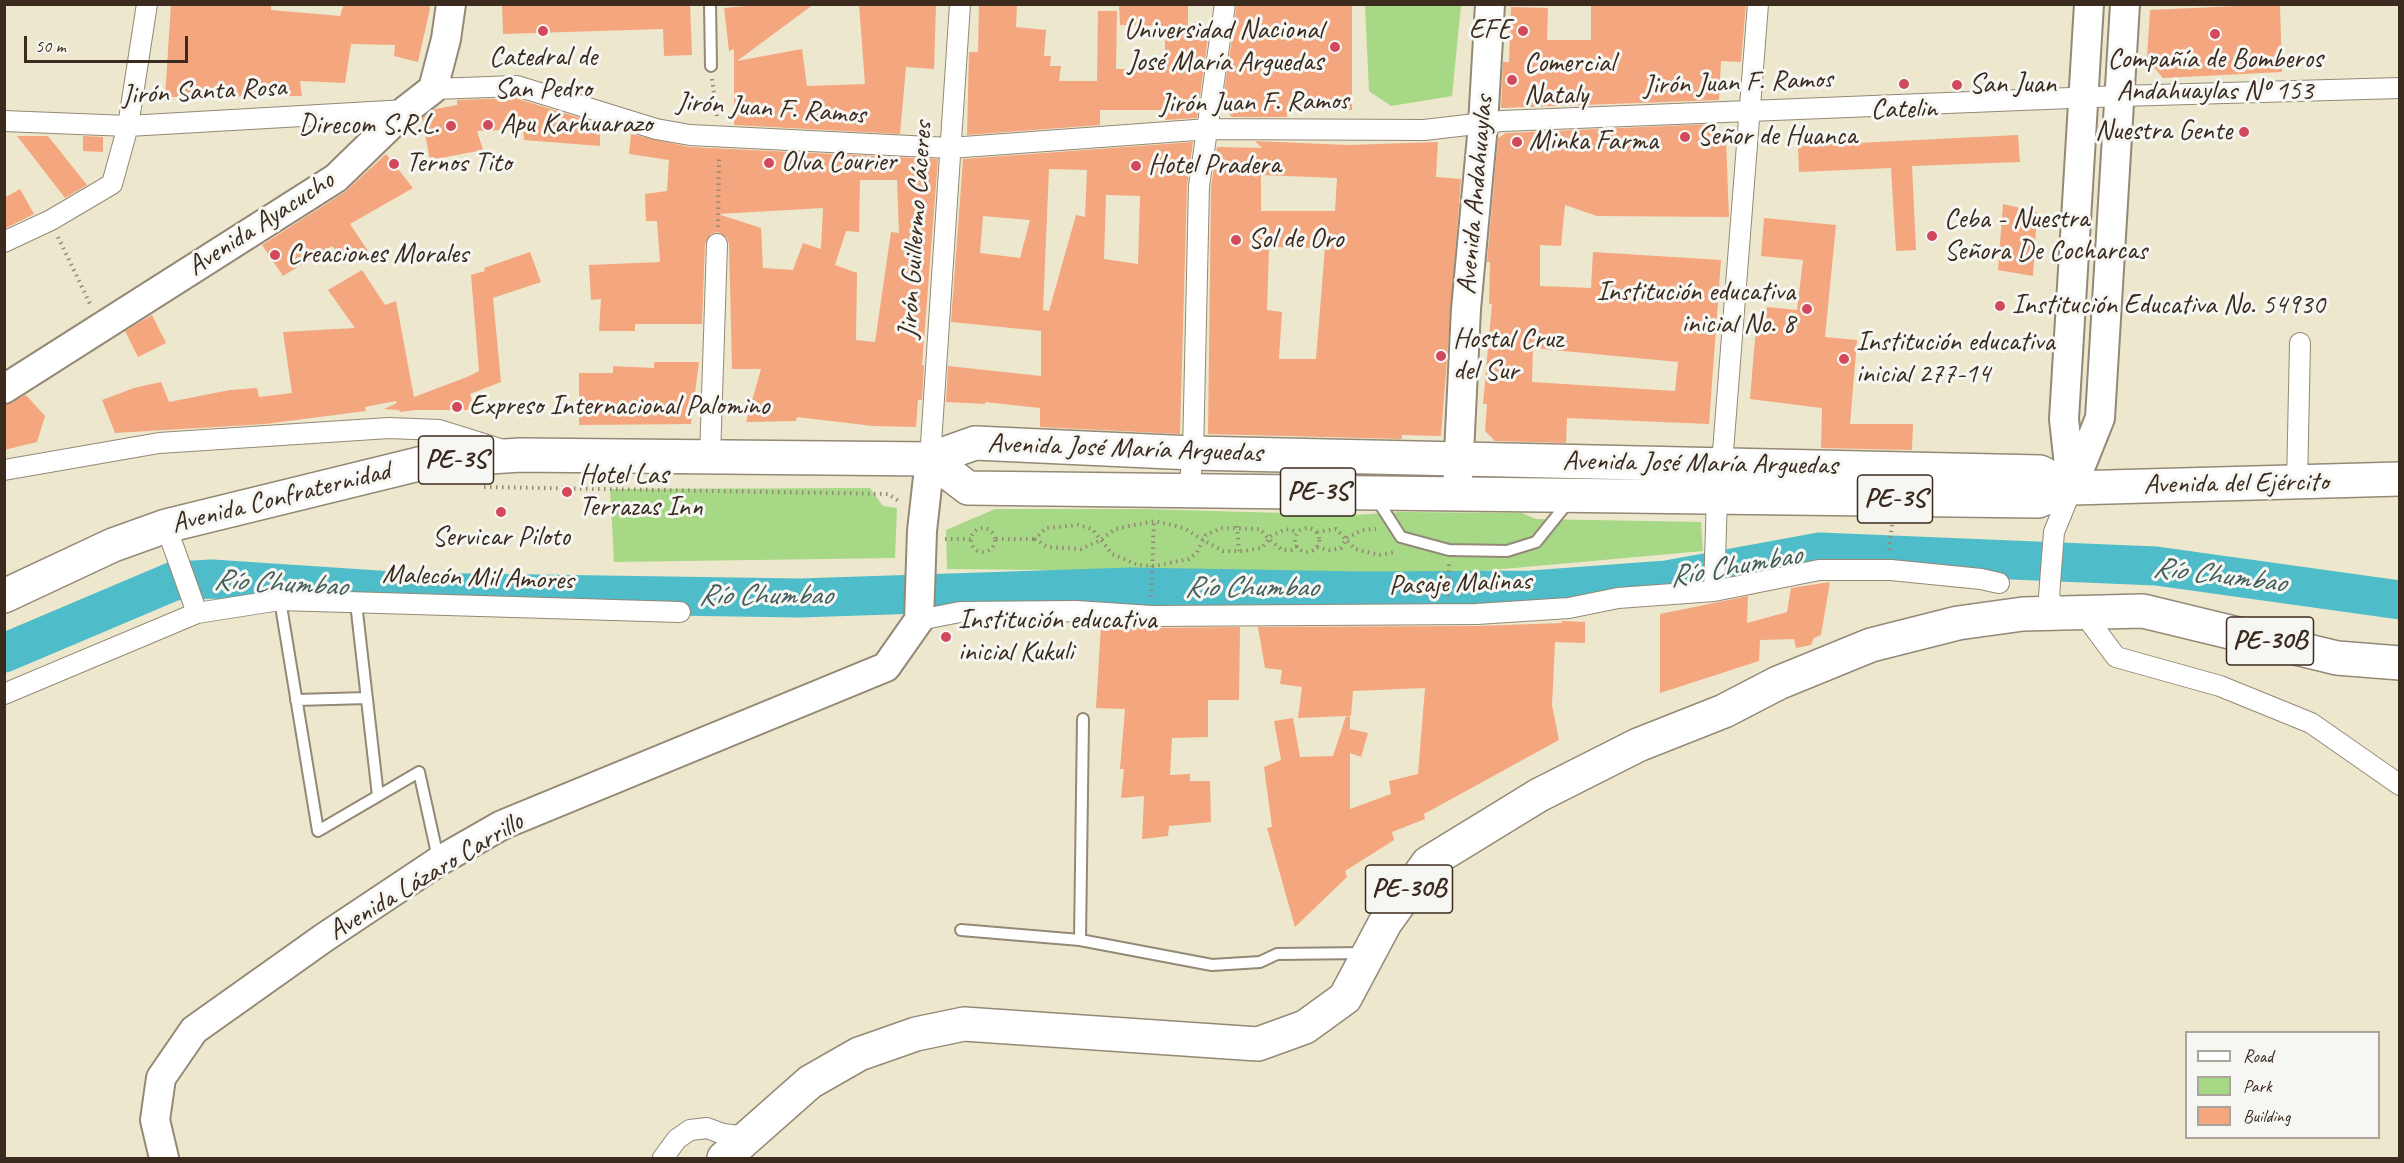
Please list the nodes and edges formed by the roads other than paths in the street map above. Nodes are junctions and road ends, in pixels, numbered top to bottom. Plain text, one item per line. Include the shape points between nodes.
1 (147, 4) edge
2 (452, 4) edge
3 (710, 4) edge
4 (960, 4) edge
5 (1225, 4) edge
6 (1490, 4) edge
7 (1758, 4) edge
8 (2089, 4) edge
9 (2126, 4) edge
10 (711, 66) dead end
11 (2400, 88) edge
12 (433, 89) junction
13 (2120, 96) junction
14 (2083, 98) junction
15 (406, 110) junction
16 (1749, 111) junction
17 (4, 121) edge
18 (1483, 124) junction
19 (128, 126) junction
20 (1209, 129) junction
21 (950, 148) junction
22 (4, 242) edge
23 (717, 244) dead end
24 (2300, 343) dead end
25 (4, 389) edge
26 (1193, 453) junction
27 (520, 455) junction
28 (710, 457) junction
29 (930, 459) junction
30 (1460, 460) junction
31 (1722, 464) junction
32 (4, 470) edge
33 (2400, 479) edge
34 (2297, 484) junction
35 (2072, 488) junction
36 (1189, 491) junction
37 (1373, 493) junction
38 (1575, 493) junction
39 (1457, 494) junction
40 (1717, 497) junction
41 (170, 539) junction
42 (1999, 583) dead end
43 (1714, 588) junction
44 (4, 596) edge
45 (280, 600) junction
46 (356, 603) junction
47 (194, 606) junction
48 (2062, 606) junction
49 (680, 612) dead end
50 (919, 616) junction
51 (2400, 663) edge
52 (4, 694) edge
53 (367, 698) junction
54 (296, 700) junction
55 (1083, 719) dead end
56 (2400, 785) edge
57 (378, 796) junction
58 (439, 861) junction
59 (961, 930) dead end
60 (1080, 940) junction
61 (1370, 953) junction
62 (735, 1148) edge
63 (165, 1158) edge
64 (663, 1158) edge

1 - 19 street
2 - 12 street
3 - 10 lane
4 - 21 street, Jirón Guillermo Cáceres
5 - 20 street
6 - 18 street, Avenida Andahuaylas
7 - 16 street
8 - 14 street
9 - 13 street
11 - 13 street, Jirón Juan F. Ramos
12 - 15 street, Avenida Ayacucho
12 - 21 street, Jirón Juan F. Ramos via 517,86 656,129 690,135
13 - 14 street, Jirón Juan F. Ramos
13 - 35 street via 2100,417
14 - 16 street, Jirón Juan F. Ramos
14 - 35 street via 2064,419
15 - 19 street, Jirón Santa Rosa
15 - 25 street, Avenida Ayacucho via 336,178
16 - 18 street, Jirón Juan F. Ramos
16 - 31 street
17 - 19 street, Jirón Santa Rosa
18 - 20 street, Jirón Juan F. Ramos via 1424,130
18 - 30 street, Avenida Andahuaylas via 1466,309
19 - 22 street via 112,184
20 - 21 street, Jirón Juan F. Ramos
20 - 26 street via 1199,186
21 - 29 street, Jirón Guillermo Cáceres
23 - 28 street
24 - 34 street
26 - 29 highway, Avenida José María Arguedas / PE-3S via 975,442
26 - 30 highway, Avenida José María Arguedas / PE-3S
26 - 36 street
27 - 28 highway, Avenida Confraternidad / PE-3S
27 - 32 street via 439,430 389,428 159,443
27 - 41 highway, Avenida Confraternidad / PE-3S via 431,461
28 - 29 highway, Avenida Confraternidad / PE-3S
29 - 36 highway, Avenida José María Arguedas / PE-3S via 968,488 1154,505
29 - 50 street
30 - 31 highway, Avenida José María Arguedas / PE-3S
30 - 39 street, Avenida Andahuaylas
31 - 35 highway, Avenida José María Arguedas / PE-3S via 2040,472
31 - 40 street
33 - 34 highway, Avenida del Ejército / PE-3S
34 - 35 highway, Avenida del Ejército / PE-3S
35 - 40 highway, Avenida José María Arguedas / PE-3S via 2038,501
35 - 48 street via 2054,531
36 - 37 highway, Avenida José María Arguedas / PE-3S
37 - 38 lane via 1401,537 1449,550 1507,551 1536,542
37 - 39 highway, Avenida José María Arguedas / PE-3S
38 - 39 highway, Avenida José María Arguedas / PE-3S
38 - 40 highway, Avenida José María Arguedas / PE-3S
40 - 43 street
41 - 44 highway, Avenida Confraternidad / PE-3S via 113,544
41 - 47 street
42 - 43 street, Pasaje Malinas via 1891,570 1819,570
43 - 50 street, Pasaje Malinas via 1618,598 1569,608 1477,614 1151,616 1076,611
45 - 46 street, Malecón Mil Amores
45 - 47 street, Malecón Mil Amores
45 - 54 lane
46 - 49 street, Malecón Mil Amores
46 - 53 lane
47 - 52 street, Malecón Mil Amores
48 - 51 highway, PE-30B via 2143,611 2337,658
48 - 56 street via 2116,657 2220,686 2311,723
48 - 61 highway, PE-30B via 1958,623 1871,645 1638,745 1539,795 1428,863 1385,923
50 - 58 street, Avenida Lázaro Carrillo via 885,667 502,825
53 - 54 lane
53 - 57 lane
54 - 57 lane via 318,831
55 - 60 lane
57 - 58 lane via 419,772
58 - 63 street, Avenida Lázaro Carrillo via 194,1030 161,1077 155,1120
59 - 60 lane
60 - 61 lane via 1212,965 1260,962 1277,954
61 - 62 highway, PE-30B via 1345,998 1305,1027 1258,1044 964,1024 916,1034 859,1054 810,1082
62 - 64 street via 723,1134 707,1128 690,1130 677,1139

